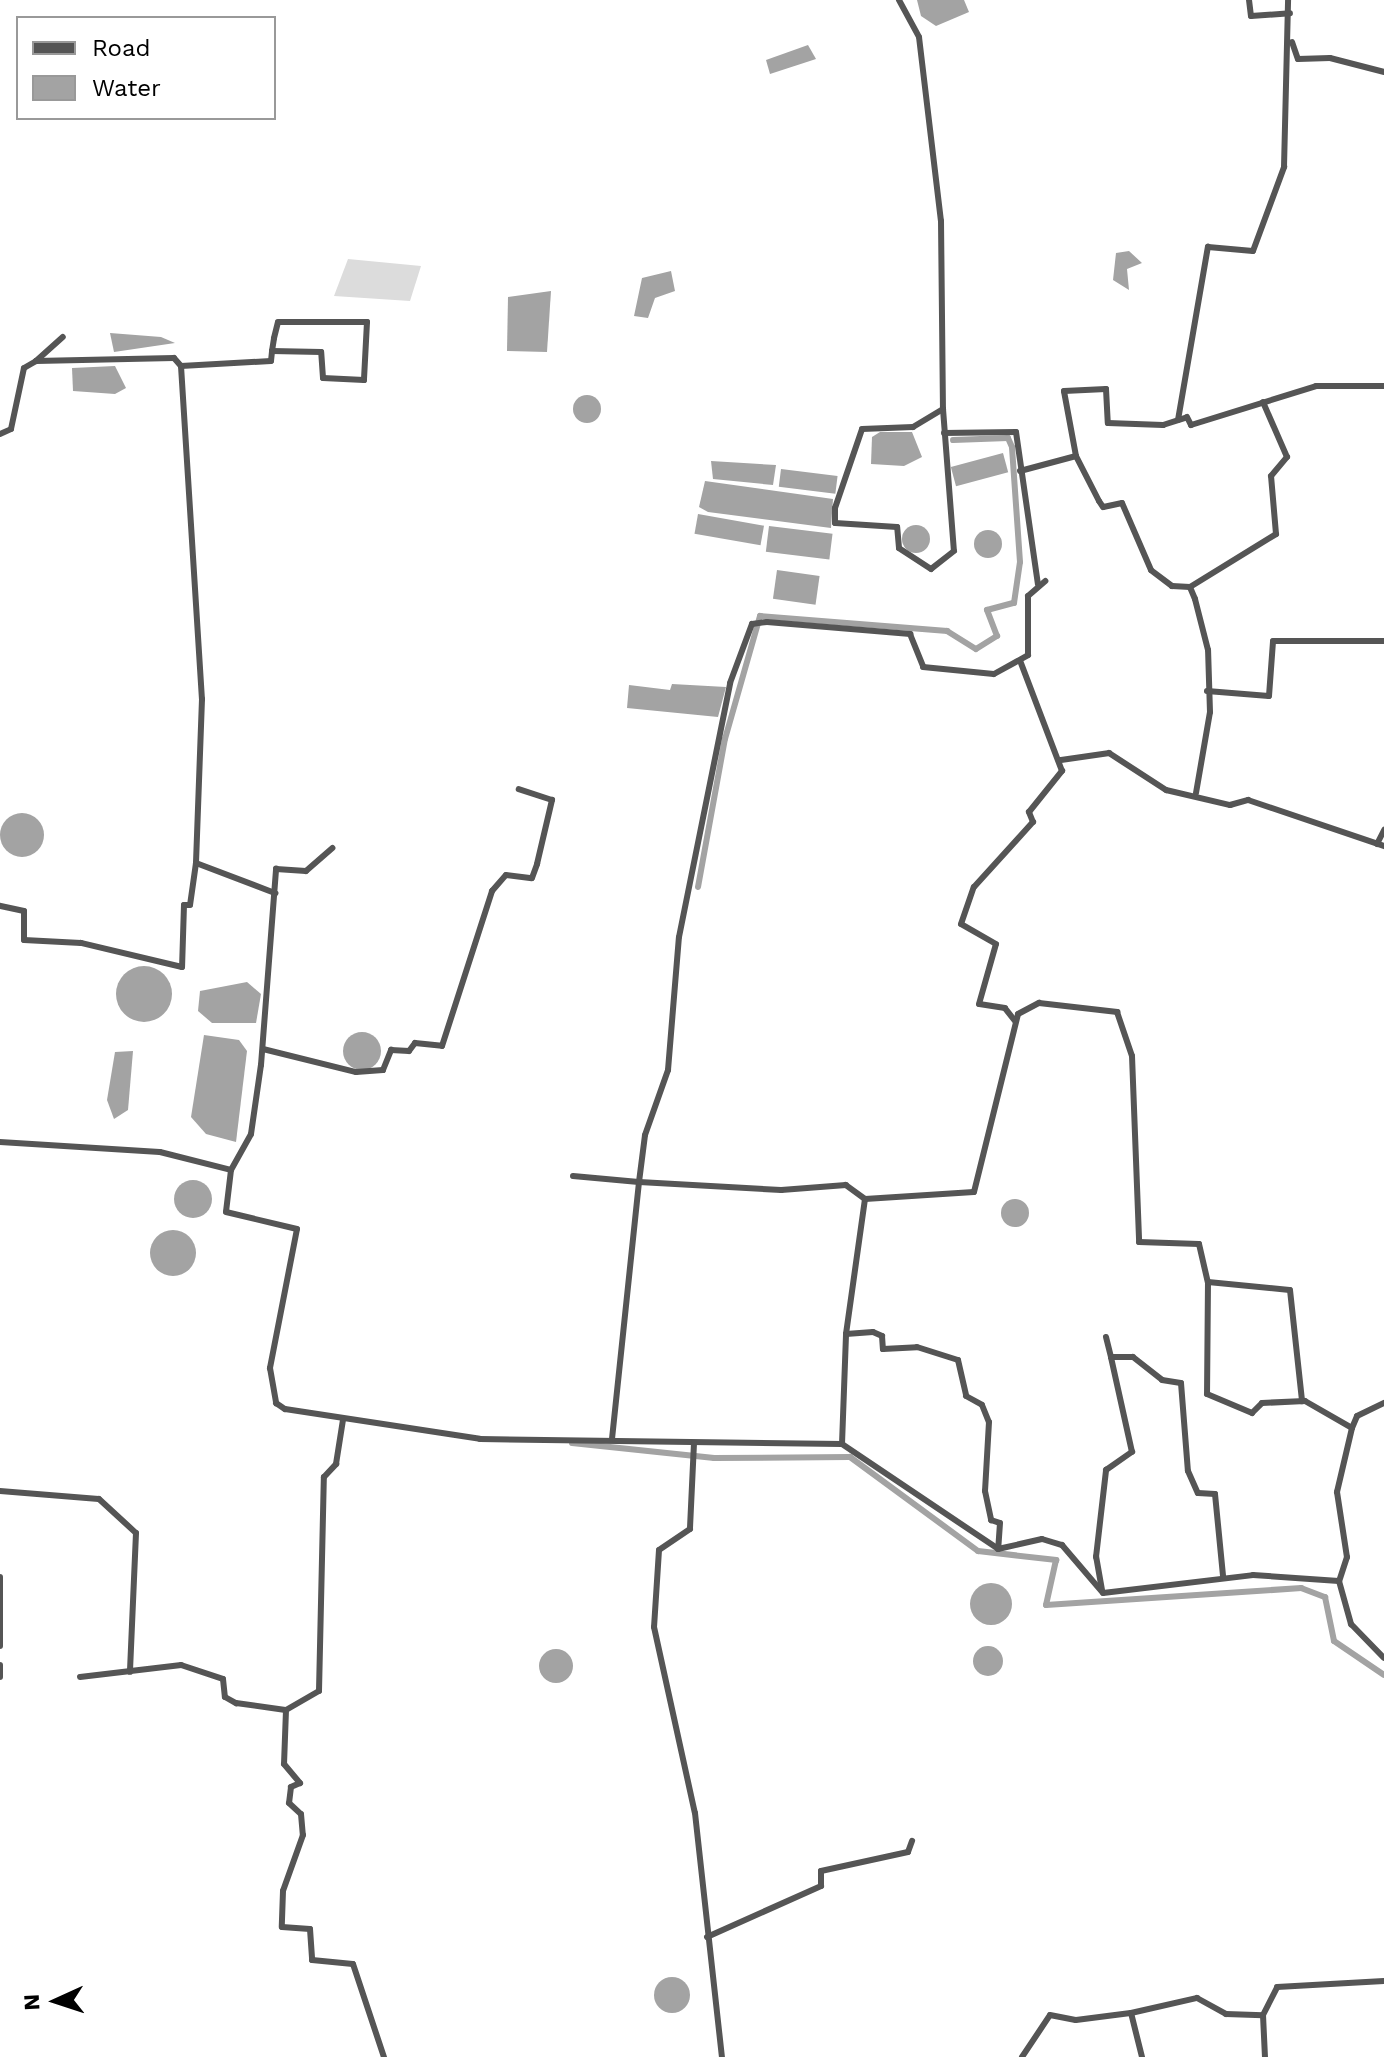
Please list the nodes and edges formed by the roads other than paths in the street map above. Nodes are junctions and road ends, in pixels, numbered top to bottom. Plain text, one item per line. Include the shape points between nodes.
1 (899, 0) edge
2 (1249, 0) edge
3 (1288, 0) edge
4 (1290, 13) junction
5 (1292, 42) junction
6 (1384, 72) edge
7 (63, 337) dead end
8 (272, 351) junction
9 (36, 361) junction
10 (181, 366) junction
11 (1384, 386) edge
12 (1263, 402) junction
13 (943, 409) junction
14 (1178, 420) junction
15 (944, 433) junction
16 (0, 434) edge
17 (1076, 456) junction
18 (1020, 471) junction
19 (1190, 587) junction
20 (1384, 641) edge
21 (1021, 663) junction
22 (1207, 691) junction
23 (1061, 760) junction
24 (519, 789) dead end
25 (1196, 793) junction
26 (1384, 830) edge
27 (1380, 845) edge
28 (332, 848) dead end
29 (196, 863) junction
30 (275, 893) junction
31 (0, 906) edge
32 (1015, 1021) junction
33 (263, 1049) junction
34 (0, 1142) edge
35 (231, 1170) junction
36 (573, 1176) dead end
37 (639, 1182) junction
38 (865, 1199) junction
39 (1208, 1282) junction
40 (846, 1334) junction
41 (1106, 1337) dead end
42 (1111, 1357) junction
43 (1302, 1401) junction
44 (1384, 1403) edge
45 (343, 1420) junction
46 (1352, 1428) junction
47 (612, 1439) junction
48 (842, 1444) junction
49 (694, 1446) junction
50 (0, 1491) edge
51 (998, 1549) junction
52 (1223, 1576) junction
53 (0, 1577) edge
54 (1339, 1581) junction
55 (1103, 1593) junction
56 (0, 1646) edge
57 (1384, 1658) edge
58 (0, 1665) edge
59 (130, 1672) junction
60 (0, 1677) edge
61 (80, 1677) dead end
62 (286, 1710) junction
63 (912, 1841) dead end
64 (707, 1937) junction
65 (1384, 1981) edge
66 (1131, 2013) junction
67 (1263, 2015) junction
68 (384, 2057) edge
69 (722, 2057) edge
70 (1022, 2057) edge
71 (1142, 2057) edge
72 (1265, 2057) edge

1 - 13 street via 919,37 941,221
2 - 4 street via 1251,16
3 - 4 street
4 - 5 street
5 - 6 street via 1298,59 1330,58
5 - 14 street via 1284,167 1253,251 1208,247
7 - 9 street
8 - 8 street via 278,322 367,322 364,380 323,378 321,352
8 - 10 street via 271,361
9 - 10 street via 174,358
9 - 16 street via 24,368 11,429
10 - 29 street via 202,699
11 - 12 street via 1316,386
12 - 14 street via 1191,425 1187,417
12 - 19 street via 1287,457 1271,476 1276,534
13 - 15 street
13 - 15 street via 913,427 862,429 839,484 835,523 897,527 899,548 931,569 952,558
14 - 17 street via 1108,423 1106,389 1064,391
15 - 18 street via 1016,432
17 - 18 street
17 - 19 street via 1103,507 1122,503 1151,570 1172,586
18 - 21 street via 1041,582 1028,596 1028,655
19 - 22 street via 1208,650
20 - 22 street via 1273,641 1269,696
21 - 23 street
21 - 37 street via 994,674 923,667 910,634 752,624 730,683 679,937 668,1070 645,1135
22 - 25 street via 1210,732
23 - 25 street via 1109,753 1166,790
23 - 32 street via 1050,793 1026,817 1033,822 984,873 962,911 961,924 996,944 979,1004 1005,1008
24 - 33 street via 552,800 537,864 532,878 506,875 492,891 442,1046 415,1043 409,1051 391,1050 383,1070 356,1072
25 - 27 street via 1230,805 1248,800
26 - 27 street
28 - 30 street via 306,871 276,869
29 - 30 street
29 - 31 street via 190,905 184,905 182,967 81,943 24,940 24,911
30 - 33 street
32 - 38 street via 974,1192
32 - 39 street via 1039,1003 1117,1012 1132,1056 1139,1242 1199,1244
33 - 35 street via 251,1134
34 - 35 street via 160,1152
35 - 45 street via 226,1212 297,1229 270,1368 276,1403
36 - 37 street
37 - 38 street via 781,1190 846,1185
37 - 47 street
38 - 40 street
39 - 43 street via 1290,1290
39 - 43 street via 1207,1394 1252,1413 1262,1403
40 - 48 street
40 - 51 street via 873,1332 882,1336 883,1349 917,1347 958,1360 966,1396 982,1405 989,1422 985,1491 991,1520 1000,1523
41 - 42 street
42 - 52 street via 1133,1357 1162,1380 1181,1383 1188,1471 1198,1493 1215,1494
42 - 55 street via 1132,1452 1106,1470 1096,1557
43 - 46 street
44 - 46 street via 1357,1416
45 - 47 street via 480,1439
45 - 62 street via 336,1464 324,1477 319,1691
46 - 54 street via 1337,1492 1347,1557
47 - 49 street
48 - 49 street
48 - 51 street
49 - 64 street via 690,1529 659,1550 654,1627 695,1813
50 - 59 street via 99,1499 136,1533
51 - 55 street via 1042,1539 1062,1545
52 - 54 street
52 - 55 street
53 - 56 street
54 - 57 street via 1351,1624
58 - 60 street
59 - 61 street
59 - 62 street via 167,1665 206,1671 223,1679 225,1697
62 - 68 street via 284,1764 300,1783 291,1787 289,1803 301,1814 303,1835 283,1891 282,1927 310,1929 312,1960 353,1964
63 - 64 street via 908,1852 821,1871 821,1886
64 - 69 street
65 - 67 street via 1277,1987
66 - 67 street via 1197,1998 1226,2014
66 - 70 street via 1050,2015
66 - 71 street
67 - 72 street

